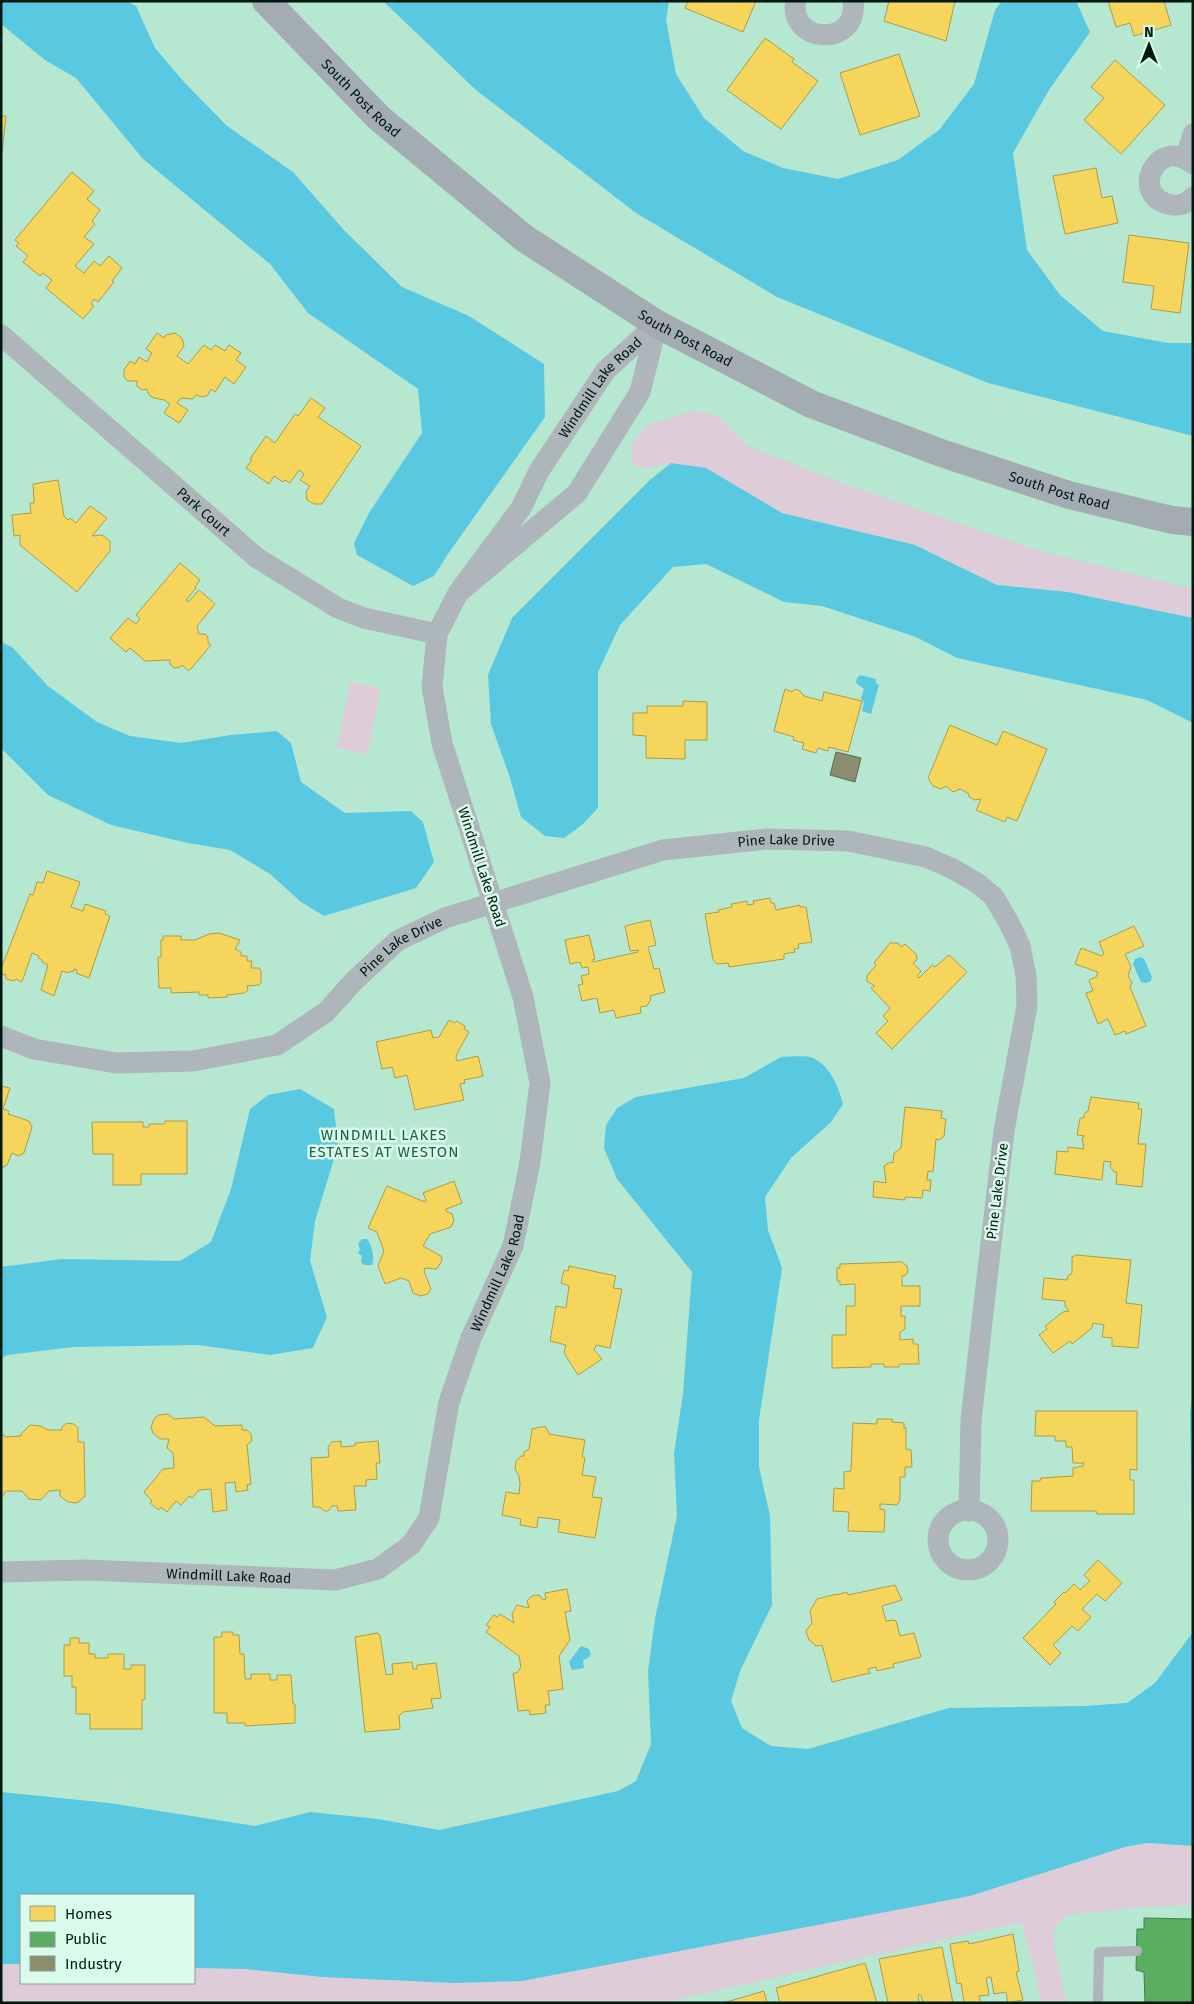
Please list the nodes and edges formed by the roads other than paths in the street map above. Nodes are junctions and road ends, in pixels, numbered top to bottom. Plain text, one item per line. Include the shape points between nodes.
1 (266, 1) edge
2 (796, 1) edge
3 (853, 1) edge
4 (1193, 134) edge
5 (1190, 161) edge
6 (1193, 197) edge
7 (657, 324) junction
8 (1, 335) edge
9 (1193, 522) edge
10 (458, 593) junction
11 (437, 634) junction
12 (494, 902) junction
13 (1, 1036) edge
14 (969, 1511) dead end
15 (1, 1572) edge
16 (1137, 1950) dead end
17 (1098, 2003) edge

1 - 7 street, South Post Road via 394,131 524,238
2 - 3 street via 797,16 802,26 822,36 844,29 851,20
4 - 5 street
5 - 6 street via 1167,156 1158,161 1149,178 1150,188 1162,203 1181,205
7 - 9 street, South Post Road via 811,404 935,450 1069,495 1172,520
7 - 10 street, Windmill Lake Road via 606,370 539,471 521,508
7 - 10 street, Windmill Lake Road via 640,392 577,493
8 - 11 street, Park Court via 257,558 338,608 364,618
10 - 11 street, Windmill Lake Road
11 - 12 street, Windmill Lake Road via 432,687 442,743
12 - 13 street, Pine Lake Drive via 444,918 397,941 326,1012 277,1045 193,1061 116,1063 34,1050
12 - 14 street, Pine Lake Drive via 663,850 767,839 848,841 926,857 977,883 994,898 1020,946 1027,1006 1004,1131 971,1420
12 - 15 street, Windmill Lake Road via 523,997 540,1083 530,1162 513,1246 471,1338 449,1402 429,1518 411,1545 378,1569 335,1580 85,1570
16 - 17 lane via 1099,1952

